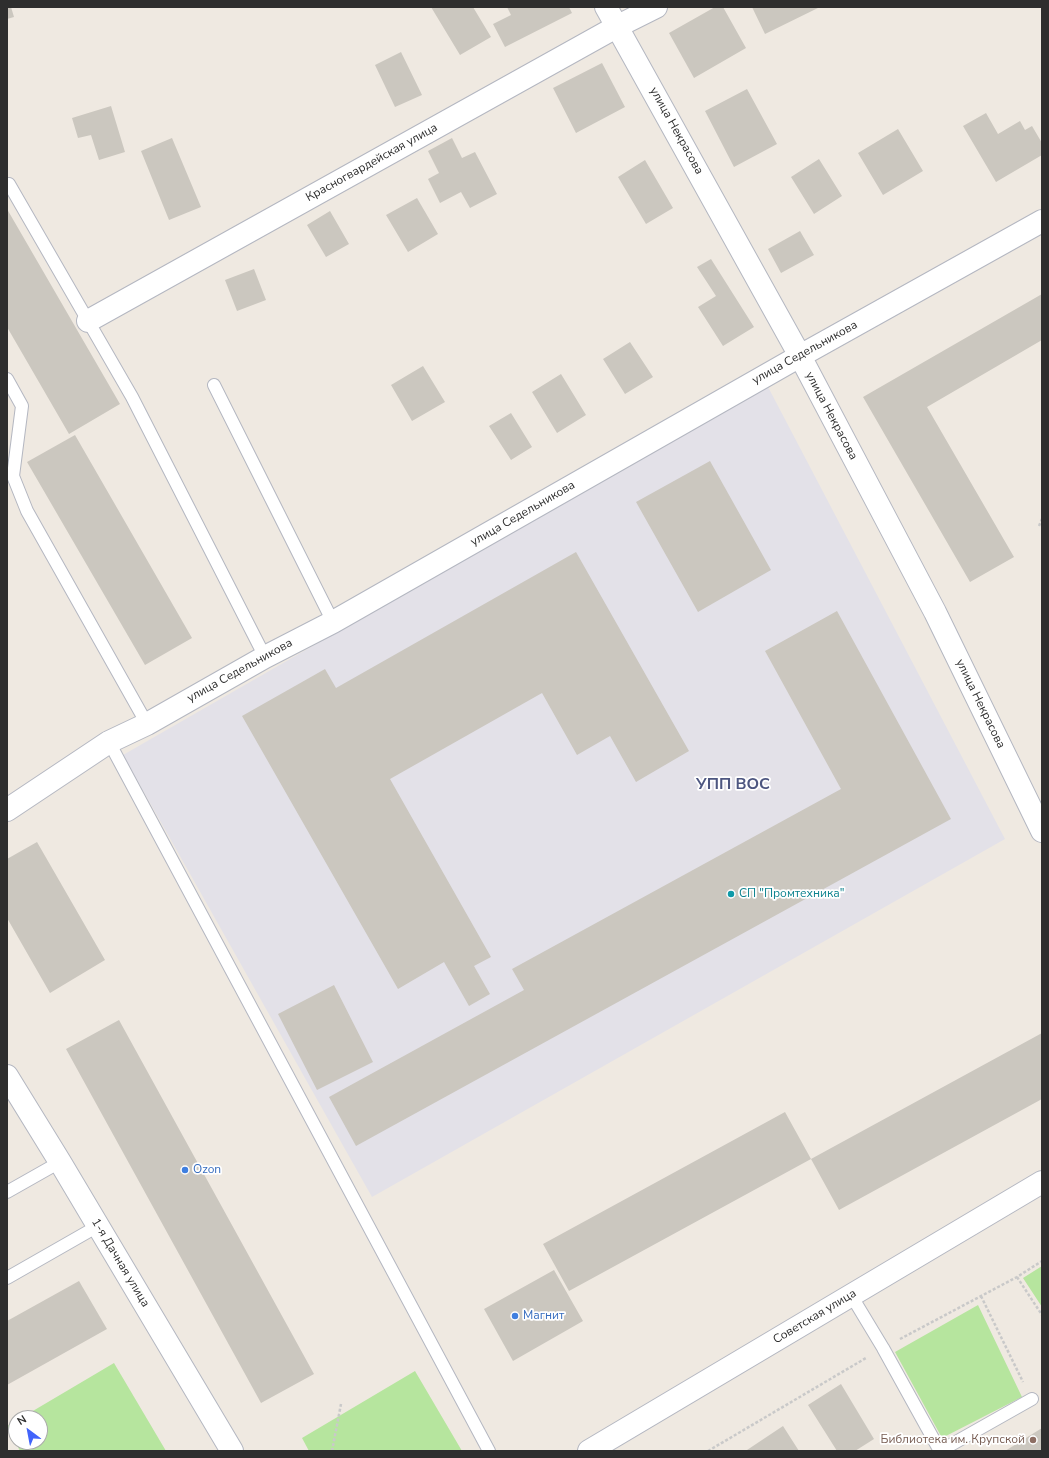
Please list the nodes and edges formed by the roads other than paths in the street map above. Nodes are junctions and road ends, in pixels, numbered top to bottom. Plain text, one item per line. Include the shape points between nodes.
1 (606, 7) edge
2 (656, 7) edge
3 (618, 26) junction
4 (7, 187) edge
5 (1042, 221) edge
6 (88, 321) junction
7 (800, 356) junction
8 (7, 379) edge
9 (214, 385) dead end
10 (334, 622) junction
11 (265, 657) junction
12 (147, 724) junction
13 (108, 742) junction
14 (7, 810) edge
15 (1042, 832) edge
16 (7, 1076) edge
17 (60, 1162) junction
18 (1042, 1182) edge
19 (7, 1192) edge
20 (98, 1226) junction
21 (7, 1278) edge
22 (851, 1295) junction
23 (1032, 1399) road end
24 (232, 1451) edge
25 (489, 1451) edge
26 (589, 1451) edge
27 (940, 1451) edge

1 - 3 street, улица Некрасова
2 - 3 street, Красногвардейская улица
3 - 6 street, Красногвардейская улица
3 - 7 street, улица Некрасова
4 - 6 lane via 10,184
5 - 7 street, улица Седельникова
6 - 11 lane via 132,397
7 - 10 street, улица Седельникова
7 - 15 street, улица Некрасова via 935,612
8 - 12 lane via 22,406 13,476 27,510
9 - 10 lane
10 - 11 street, улица Седельникова
11 - 12 street, улица Седельникова
12 - 13 street, улица Седельникова
13 - 14 street, улица Седельникова
13 - 25 lane
16 - 17 street, 1-я Дачная улица
17 - 19 lane
17 - 20 street, 1-я Дачная улица
18 - 22 street, Советская улица
20 - 21 lane
20 - 24 street, 1-я Дачная улица
22 - 26 street, Советская улица
22 - 27 lane
23 - 27 lane

